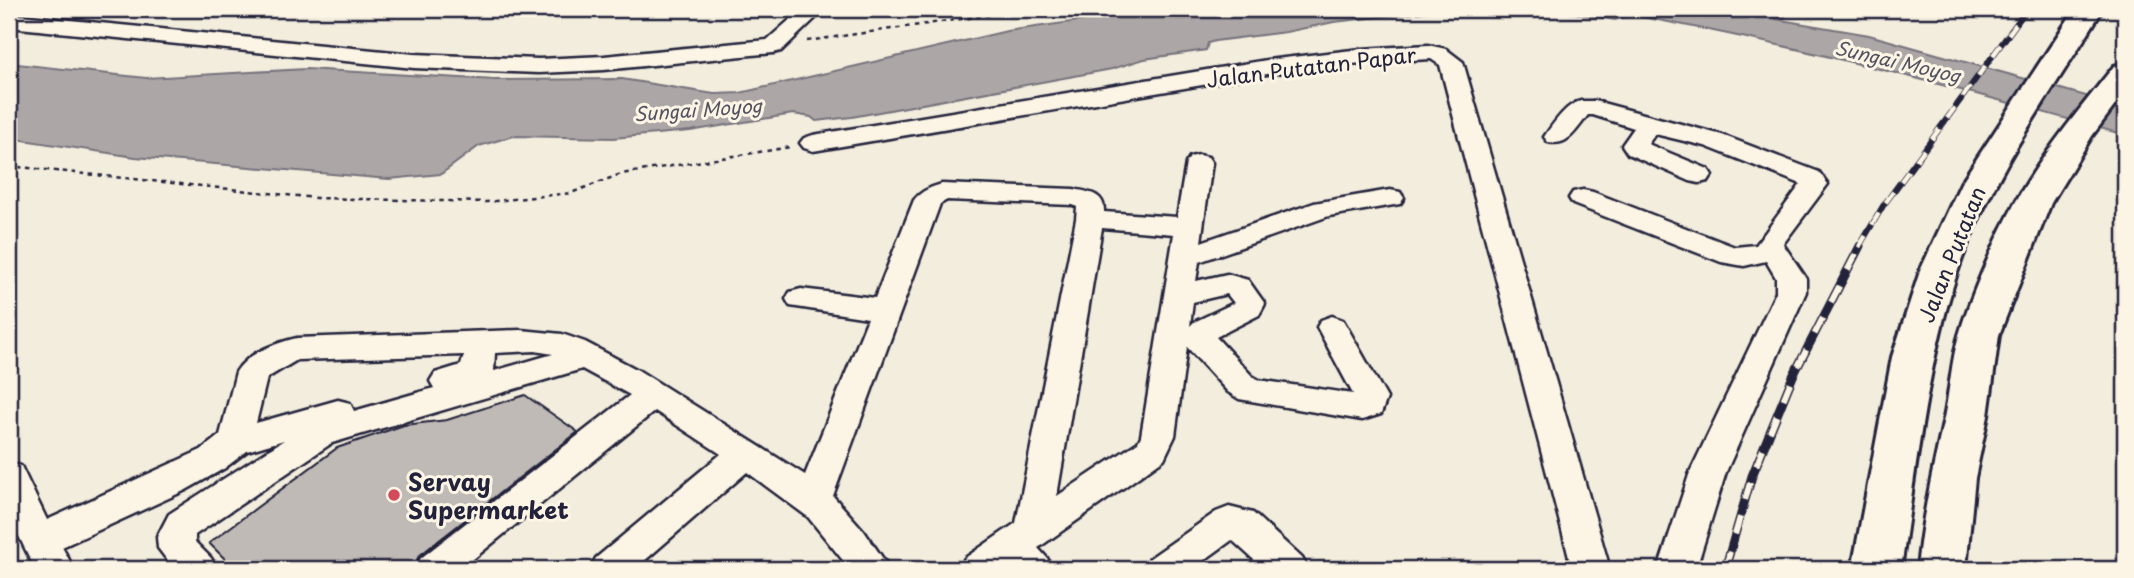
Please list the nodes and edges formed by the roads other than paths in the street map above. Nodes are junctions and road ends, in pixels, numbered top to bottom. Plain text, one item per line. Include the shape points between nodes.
1 (814, 9) edge
2 (2089, 9) edge
3 (9, 21) edge
4 (2120, 76) edge
5 (1649, 125) junction
6 (1557, 137) dead end
7 (813, 143) road end
8 (1199, 163) dead end
9 (1699, 175) dead end
10 (1390, 198) dead end
11 (1583, 198) dead end
12 (1090, 219) junction
13 (1189, 227) junction
14 (1772, 251) junction
15 (1185, 257) junction
16 (1179, 295) junction
17 (801, 299) dead end
18 (886, 310) junction
19 (1332, 327) dead end
20 (480, 344) junction
21 (586, 358) junction
22 (653, 395) junction
23 (407, 399) junction
24 (235, 442) junction
25 (745, 454) junction
26 (11, 489) edge
27 (814, 500) junction
28 (1026, 548) edge
29 (46, 555) edge
30 (198, 569) edge
31 (434, 569) edge
32 (609, 569) edge
33 (871, 569) edge
34 (978, 569) edge
35 (1163, 569) edge
36 (1289, 569) edge
37 (1591, 569) edge
38 (1676, 569) edge
39 (1876, 569) edge
40 (1941, 569) edge

1 - 3 street via 773,46 604,63 509,66 414,61
2 - 39 highway, Jalan Putatan via 1978,183 1939,271 1906,396
4 - 40 highway via 2033,203 1979,335 1952,478
5 - 6 street via 1587,107 1581,108
5 - 9 street via 1635,145 1637,149
5 - 14 street via 1742,150 1814,181 1773,236
7 - 37 street, Jalan Putatan Papar via 1267,67 1427,52 1447,58
8 - 13 street
10 - 15 street via 1324,209
11 - 14 street via 1731,256
12 - 13 street
12 - 18 street via 1091,204 1073,197 933,195
12 - 28 street
13 - 15 street
14 - 38 street via 1790,278 1791,292 1708,472
15 - 16 street
16 - 19 street via 1227,284 1238,287 1250,304 1200,334 1200,342 1240,384 1264,394 1362,408 1371,398
16 - 28 street via 1158,436 1152,450
17 - 18 street
18 - 27 street
20 - 21 street via 552,342 573,348
20 - 23 street via 477,372
20 - 24 street via 285,352 253,372
21 - 22 street
21 - 23 street
22 - 25 street
22 - 31 street
23 - 24 street
23 - 30 street via 320,435 182,525 177,548
24 - 29 street
25 - 27 street
25 - 32 street
26 - 29 street
27 - 33 street
28 - 34 street
35 - 36 street via 1229,522 1240,524

